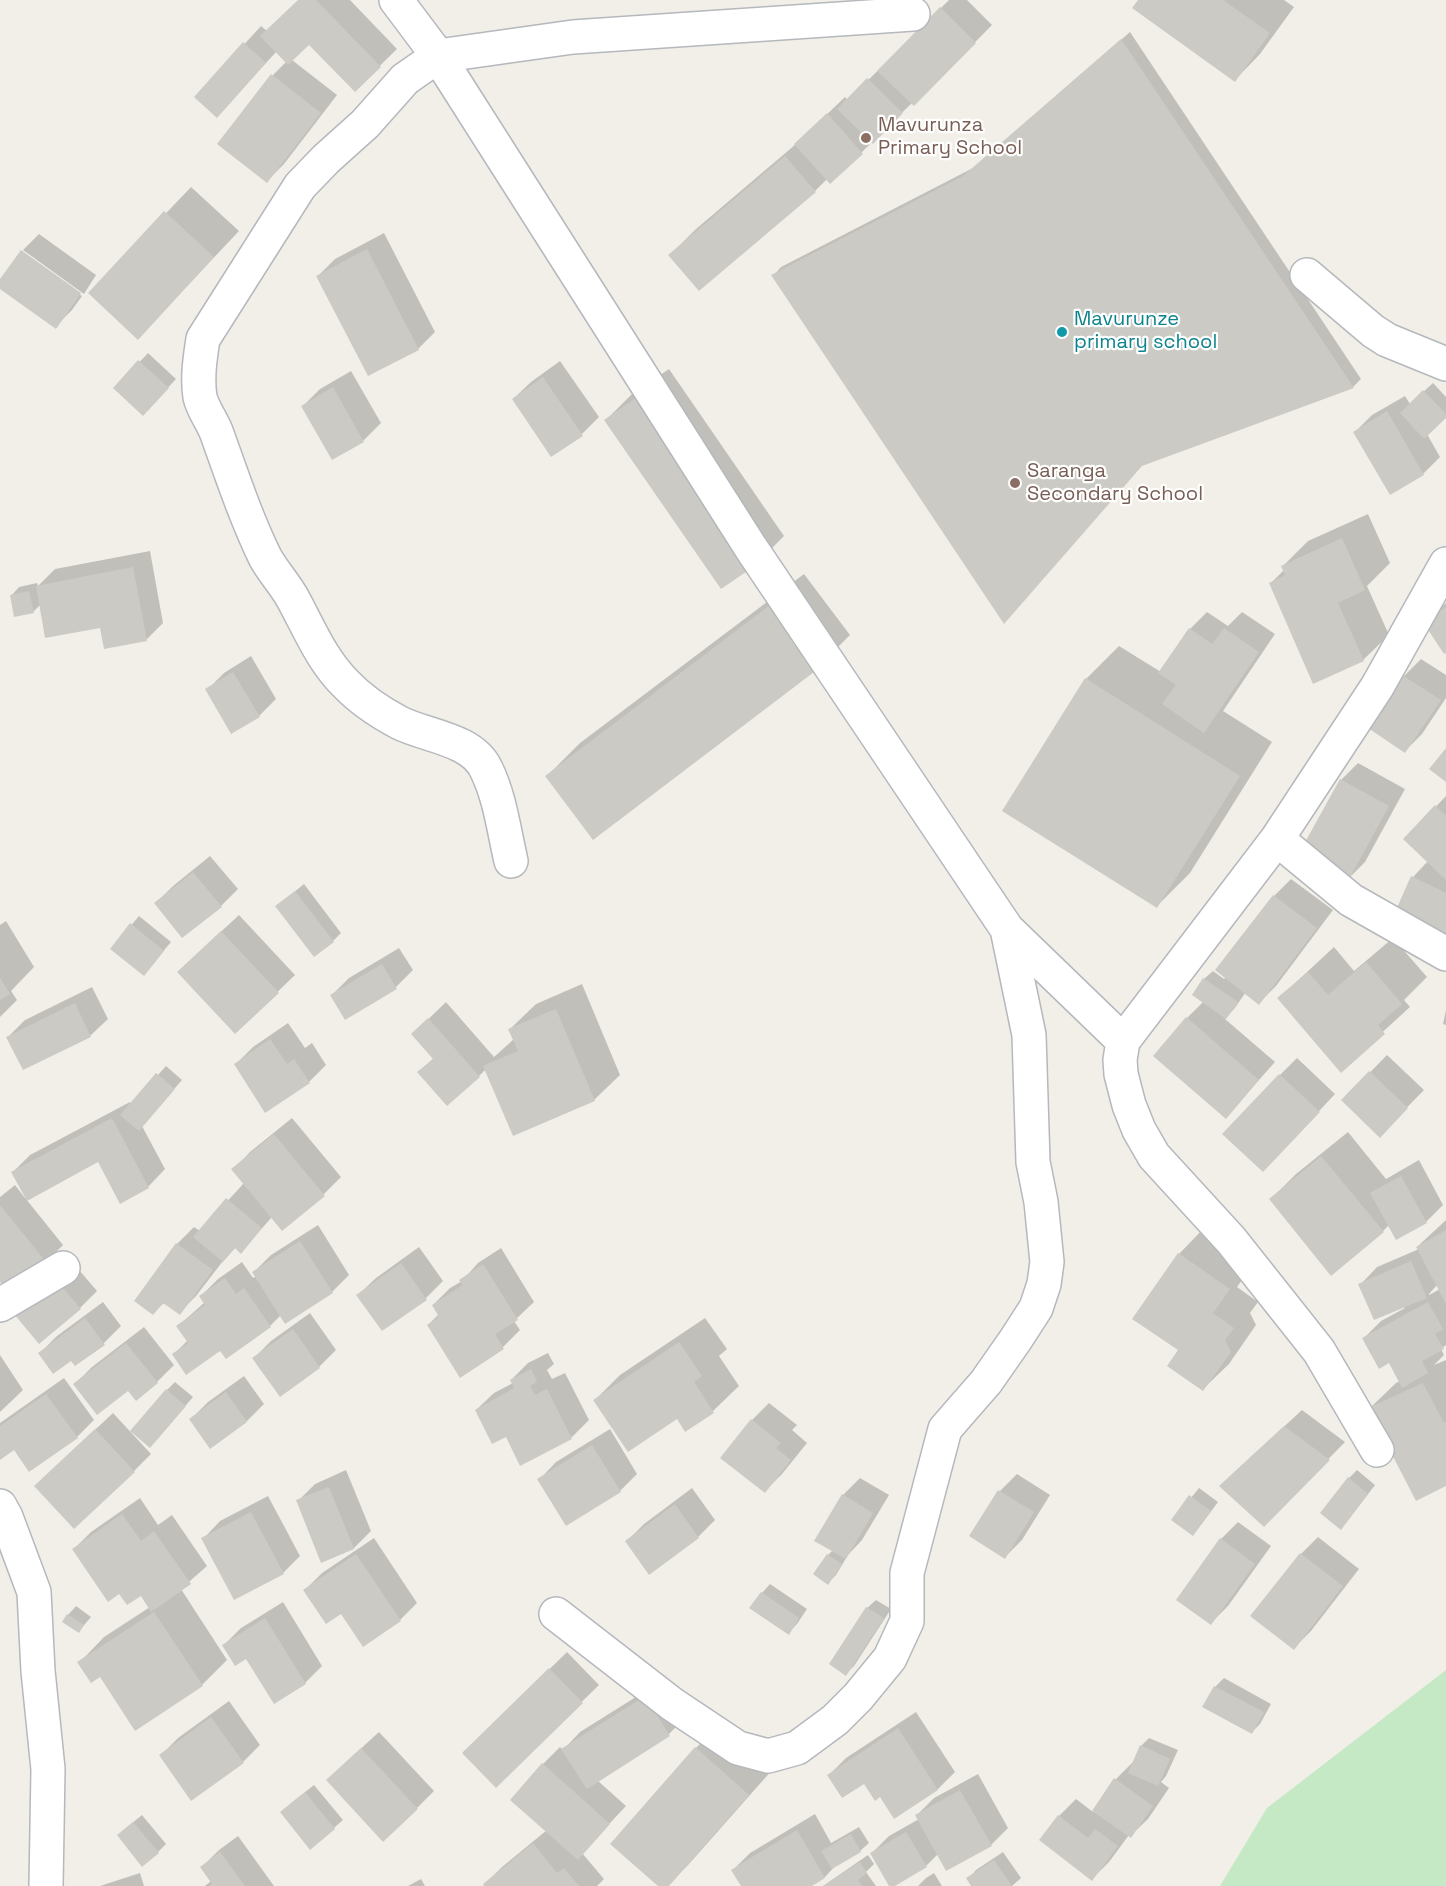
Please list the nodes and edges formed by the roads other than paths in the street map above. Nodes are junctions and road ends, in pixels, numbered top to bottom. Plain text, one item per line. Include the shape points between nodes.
1 (396, 0) edge
2 (913, 14) dead end
3 (438, 56) junction
4 (1307, 275) dead end
5 (1446, 364) edge
6 (1446, 564) edge
7 (1277, 839) junction
8 (511, 861) dead end
9 (1007, 929) junction
10 (1446, 954) edge
11 (1123, 1041) junction
12 (63, 1268) dead end
13 (0, 1305) edge
14 (1377, 1450) dead end
15 (0, 1506) edge
16 (556, 1614) dead end
17 (46, 1886) edge

1 - 3 street
2 - 3 street via 573,37
3 - 8 street via 405,79 300,186 203,339 200,399 266,559 318,648 343,681 384,713 441,736 479,759 495,792
3 - 9 street via 750,548
4 - 5 street via 1387,340
6 - 7 street via 1377,687
7 - 10 street via 1351,900
7 - 11 street
9 - 11 street
9 - 16 street via 1029,1035 1033,1162 1047,1262 1044,1284 1036,1308 1016,1339 986,1382 945,1429 907,1573 907,1621 890,1658 835,1719 797,1748 768,1756 738,1748 681,1711
11 - 14 street via 1120,1067 1129,1105 1154,1156 1231,1240 1319,1351
12 - 13 street
15 - 17 street via 34,1592 48,1769

